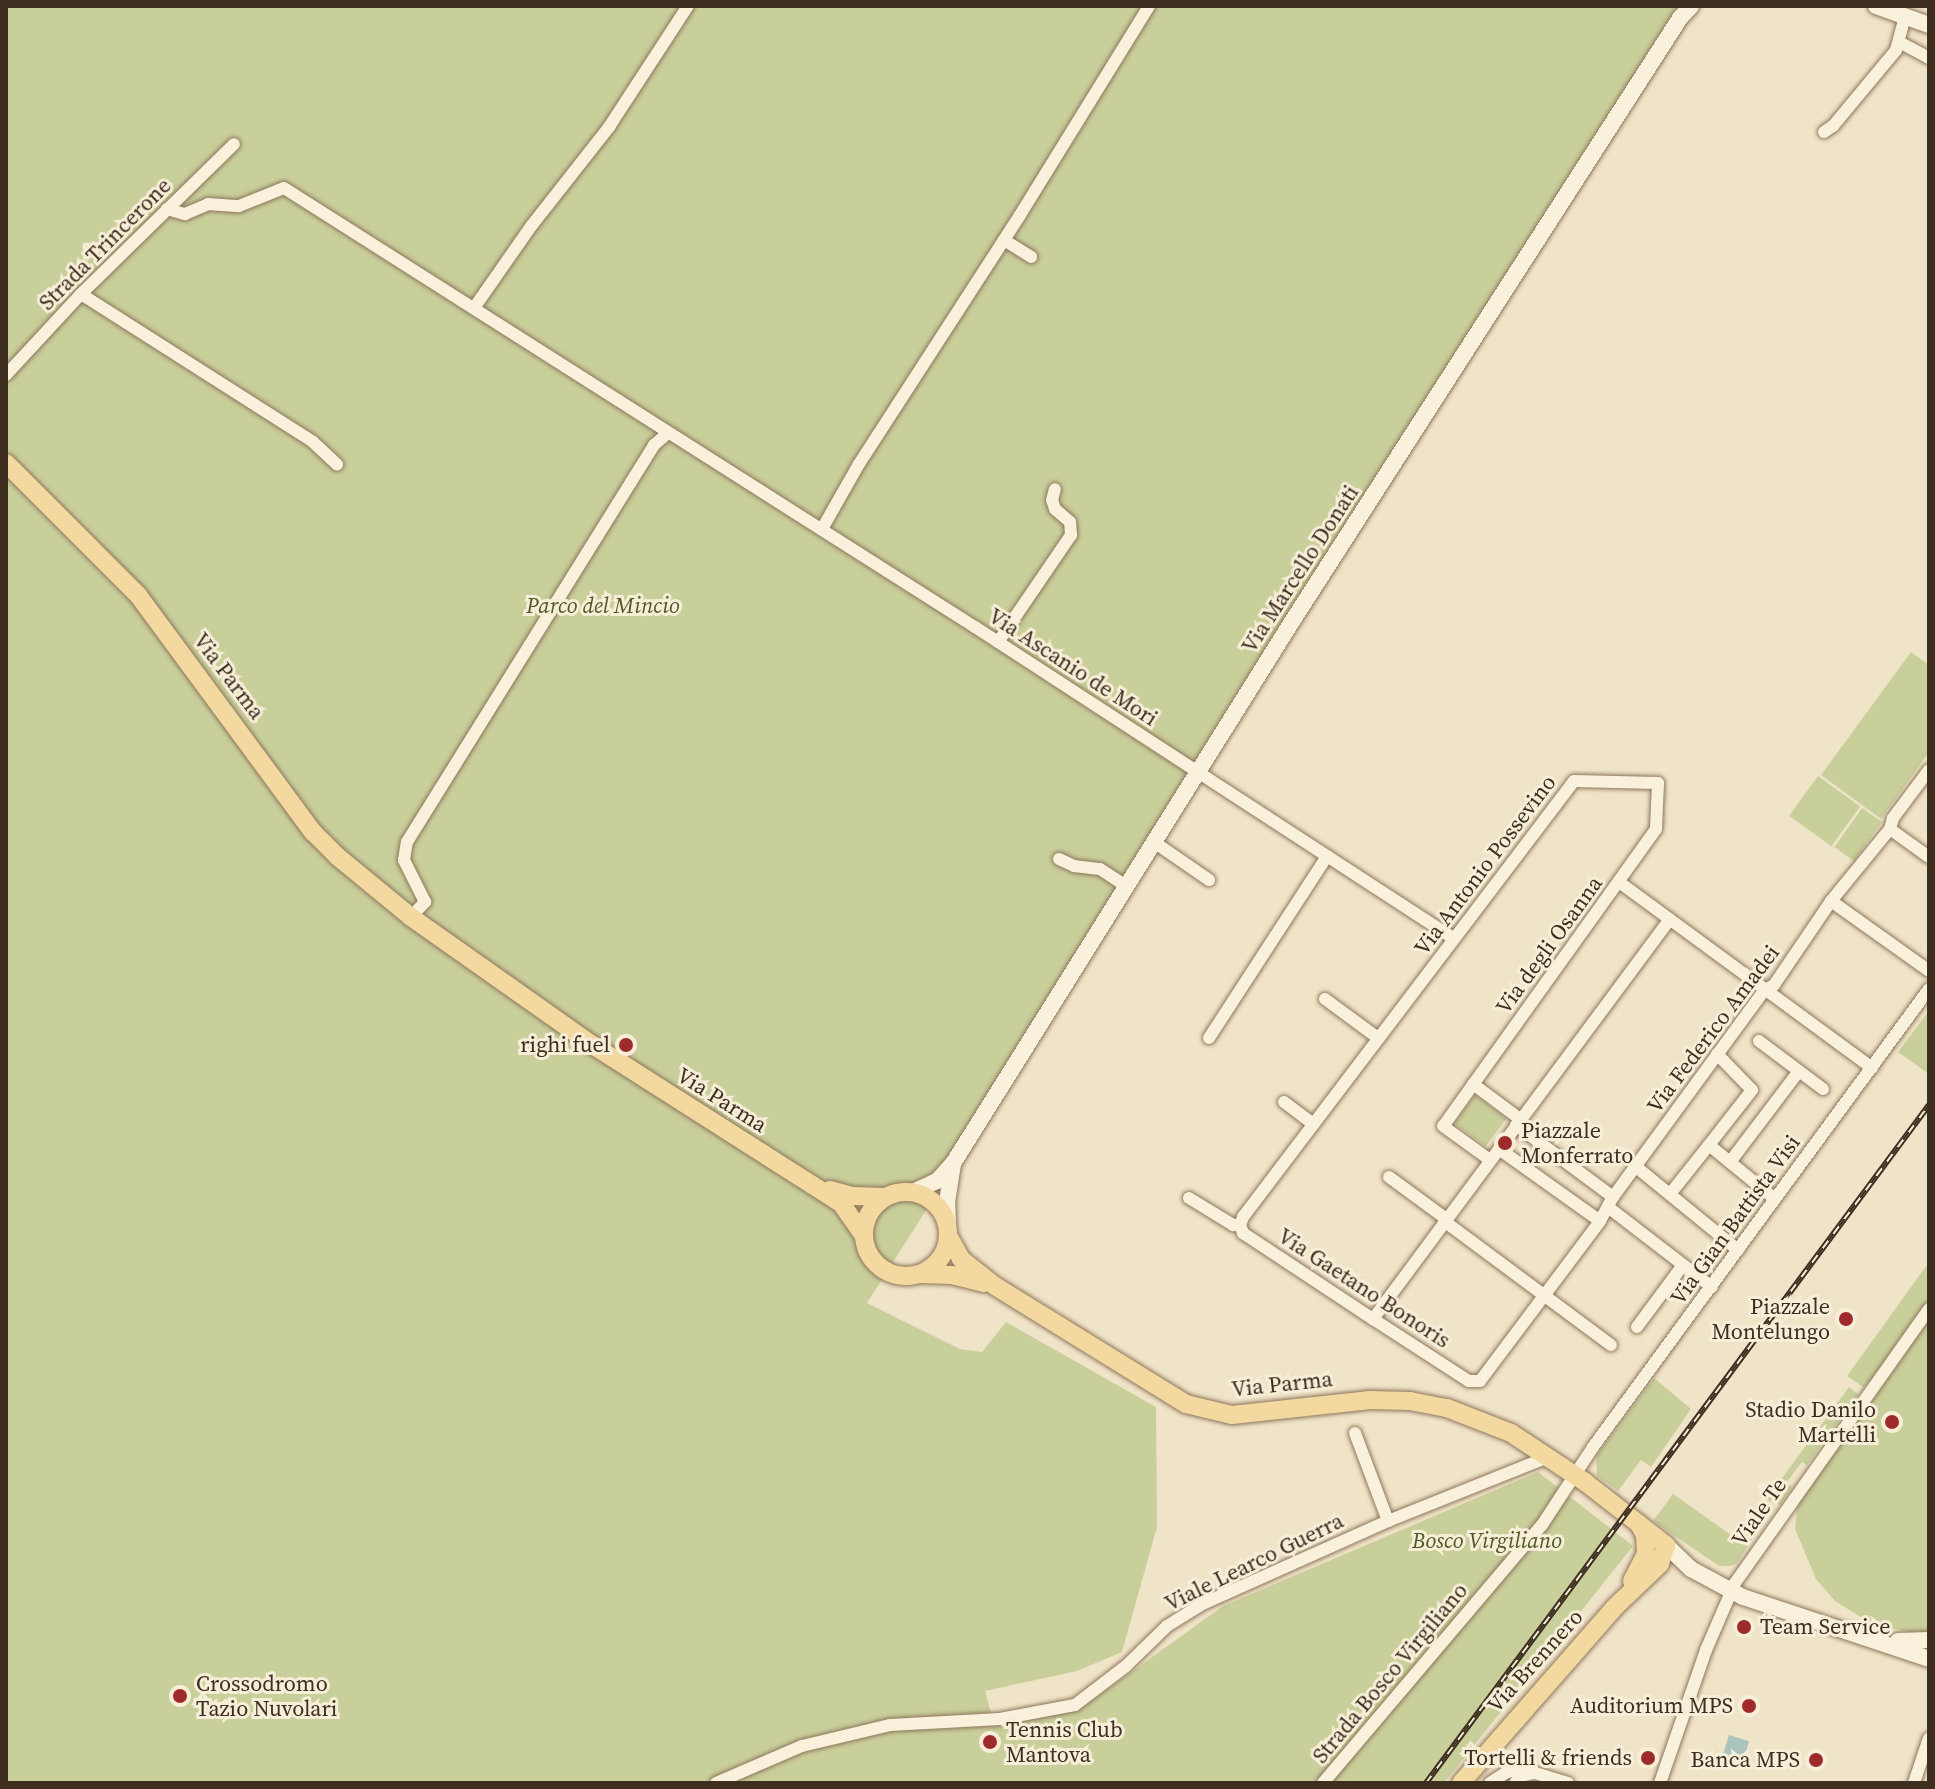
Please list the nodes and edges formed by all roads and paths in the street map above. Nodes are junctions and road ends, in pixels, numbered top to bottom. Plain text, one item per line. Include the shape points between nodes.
1 (688, 6) edge
2 (1149, 6) edge
3 (1691, 6) edge
4 (1876, 6) edge
5 (1905, 17) junction
6 (1929, 25) edge
7 (1901, 43) junction
8 (1929, 58) edge
9 (1824, 132) dead end
10 (234, 144) dead end
11 (167, 209) junction
12 (1004, 240) junction
13 (1031, 257) dead end
14 (81, 294) junction
15 (474, 308) junction
16 (6, 375) edge
17 (668, 433) junction
18 (6, 463) edge
19 (337, 464) dead end
20 (1055, 489) dead end
21 (822, 529) junction
22 (998, 642) junction
23 (1929, 770) edge
24 (1197, 772) junction
25 (1656, 829) joint
26 (1890, 829) junction
27 (1154, 842) junction
28 (1327, 856) junction
29 (1929, 857) edge
30 (1059, 859) dead end
31 (1209, 880) dead end
32 (1619, 882) junction
33 (1126, 886) junction
34 (1831, 901) junction
35 (411, 917) junction
36 (1670, 919) junction
37 (1453, 938) junction
38 (1929, 971) edge
39 (1929, 989) edge
40 (1764, 991) junction
41 (1325, 999) dead end
42 (1209, 1038) dead end
43 (1378, 1038) junction
44 (1759, 1041) dead end
45 (1717, 1054) junction
46 (1872, 1068) junction
47 (1799, 1071) junction
48 (1473, 1084) junction
49 (1823, 1089) dead end
50 (1752, 1090) junction
51 (1284, 1102) dead end
52 (1775, 1103) junction
53 (1518, 1122) junction
54 (1313, 1124) junction
55 (1709, 1145) junction
56 (1499, 1149) junction
57 (1490, 1160) junction
58 (954, 1162) junction
59 (1730, 1162) junction
60 (1635, 1166) junction
61 (1389, 1177) dead end
62 (812, 1184) junction
63 (913, 1192) junction
64 (1670, 1194) junction
65 (885, 1197) junction
66 (1189, 1198) dead end
67 (1775, 1199) junction
68 (1610, 1202) junction
69 (1444, 1220) junction
70 (1600, 1221) junction
71 (1240, 1225) junction
72 (948, 1231) junction
73 (864, 1236) junction
74 (1738, 1250) junction
75 (1683, 1265) junction
76 (920, 1274) junction
77 (995, 1286) junction
78 (1712, 1287) junction
79 (1543, 1294) junction
80 (1929, 1309) edge
81 (1373, 1319) junction
82 (1637, 1327) dead end
83 (1611, 1345) dead end
84 (1469, 1381) joint
85 (1355, 1433) dead end
86 (1548, 1457) junction
87 (1575, 1475) junction
88 (1388, 1521) junction
89 (1638, 1522) junction
90 (1666, 1545) junction
91 (1645, 1560) junction
92 (1691, 1569) junction
93 (1733, 1587) junction
94 (1615, 1607) junction
95 (1929, 1640) edge
96 (1898, 1641) junction
97 (1929, 1652) edge
98 (1929, 1659) edge
99 (1929, 1738) edge
100 (1544, 1775) junction
101 (716, 1783) edge
102 (1323, 1783) edge
103 (1461, 1783) edge
104 (1490, 1783) edge
105 (1515, 1783) edge
106 (1568, 1783) edge
107 (1660, 1783) edge
108 (1914, 1783) edge

1 - 15 street via 609,127
2 - 12 street
3 - 24 street, Via Marcello Donati
4 - 5 street
5 - 6 street
5 - 7 street
7 - 8 street
7 - 9 street
10 - 11 street, Strada Trincerone
11 - 14 street, Strada Trincerone
11 - 15 street, Via Ascanio de Mori via 185,214 208,204 239,206 284,188
12 - 13 street
12 - 21 street
14 - 16 street, Strada Trincerone
14 - 19 street via 313,442
15 - 17 street, Via Ascanio de Mori
17 - 21 street, Via Ascanio de Mori
17 - 35 street via 654,445 407,842 404,860 425,902
18 - 35 main road, Via Parma via 138,595 313,832
20 - 22 street via 1055,509 1070,522 1071,535
21 - 22 street, Via Ascanio de Mori
22 - 24 street, Via Ascanio de Mori
23 - 26 street, Via Federico Amadei
24 - 27 street, Via Marcello Donati
24 - 28 street, Via Ascanio de Mori
25 - 32 street, Via degli Osanna
25 - 37 street, Via Antonio Possevino via 1658,783 1574,781
26 - 29 street
26 - 34 street, Via Federico Amadei
27 - 31 street
27 - 33 street, Via Marcello Donati
28 - 37 street, Via Ascanio de Mori
28 - 42 street
30 - 33 street via 1100,869
32 - 36 street
32 - 48 street, Via degli Osanna
33 - 58 street, Via Marcello Donati
34 - 38 street
34 - 40 street, Via Federico Amadei via 1774,985
35 - 62 main road, Via Parma via 591,1044
36 - 40 street
36 - 53 street
37 - 43 street, Via Antonio Possevino
39 - 46 street, Via Gian Battista Visi
40 - 45 street, Via Federico Amadei
40 - 46 street
41 - 43 street
43 - 54 street, Via Antonio Possevino
44 - 47 street
45 - 50 street
45 - 60 street, Via Federico Amadei
46 - 67 street, Via Gian Battista Visi
47 - 49 street
47 - 52 street
48 - 53 street
48 - 57 street, Via degli Osanna via 1443,1126
50 - 52 street
50 - 55 street
51 - 54 street
52 - 59 street
53 - 56 street
53 - 68 street
54 - 71 street, Via Antonio Possevino
55 - 59 street
55 - 64 street
56 - 57 street
56 - 70 street
57 - 69 street
58 - 63 street, Via Marcello Donati via 937,1181
58 - 72 street, Via Marcello Donati
59 - 67 street
60 - 64 street
60 - 68 street, Via Federico Amadei
61 - 69 street
62 - 65 main road, Via Parma via 853,1196
62 - 73 main road, Via Parma via 848,1209
63 - 65 main road
63 - 72 main road via 936,1204
64 - 74 street
65 - 73 main road via 872,1208
66 - 71 street, Via Gaetano Bonoris
67 - 74 street, Via Gian Battista Visi
68 - 70 street, Via Federico Amadei
68 - 75 street
69 - 79 street
69 - 81 street
70 - 79 street, Via Federico Amadei
71 - 81 street, Via Gaetano Bonoris via 1243,1233
72 - 76 main road via 940,1259
72 - 77 main road, Via Parma via 961,1259
73 - 76 main road via 870,1257 881,1269 898,1276
74 - 78 street, Via Gian Battista Visi
75 - 78 street
75 - 82 street
76 - 77 main road, Via Parma via 952,1275
77 - 86 main road, Via Parma via 1170,1396 1202,1410 1232,1415 1370,1400 1410,1401 1486,1421
78 - 87 street, Via Gian Battista Visi
79 - 83 street
79 - 84 street, Via Federico Amadei via 1489,1371 1480,1381
80 - 93 street, Viale Te
81 - 84 street, Via Gaetano Bonoris
85 - 88 street
86 - 87 main road, Via Parma
86 - 88 street, Viale Learco Guerra
87 - 89 main road, Via Parma
87 - 102 street, Strada Bosco Virgiliano via 1542,1525
88 - 101 street, Viale Learco Guerra via 1200,1605 1167,1626 1075,1705 1000,1719 890,1725 802,1746
89 - 90 main road, Via Parma
89 - 91 main road via 1645,1535
90 - 91 street, Via Brennero
90 - 92 street
90 - 93 street
90 - 94 main road, Via Brennero via 1660,1564
91 - 94 main road, Via Brennero
92 - 93 street
92 - 94 street, Via Brennero via 1654,1575
93 - 96 street
93 - 98 street
93 - 107 street, Viale Te
94 - 103 main road, Via Brennero
95 - 96 street
96 - 97 street
99 - 108 street
100 - 104 street via 1515,1769
100 - 105 street via 1527,1774
100 - 106 street

